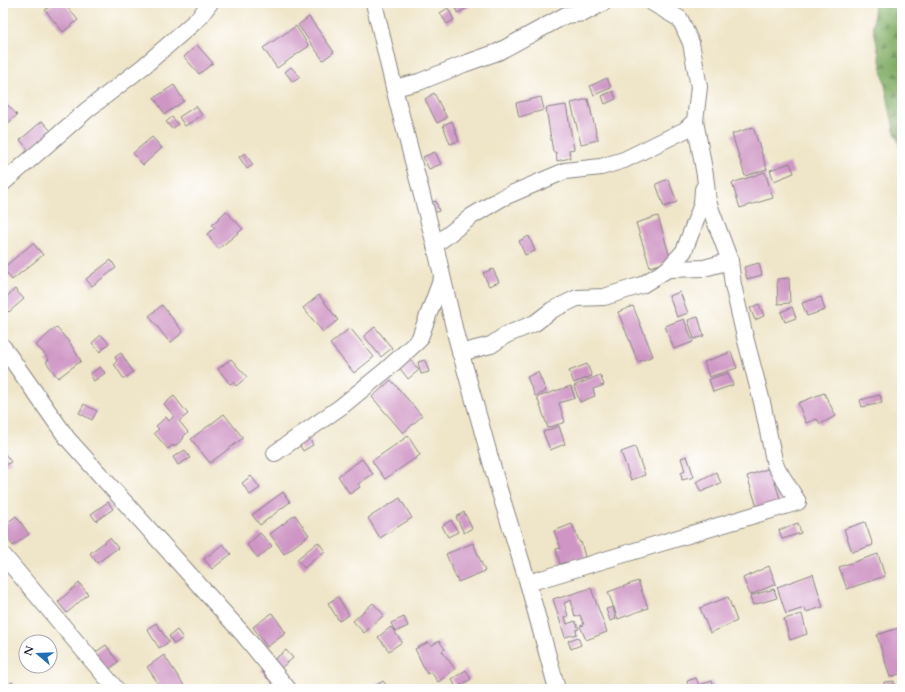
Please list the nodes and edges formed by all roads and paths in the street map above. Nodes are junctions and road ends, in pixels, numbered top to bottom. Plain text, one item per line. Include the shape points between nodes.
1 (210, 3) edge
2 (374, 3) edge
3 (603, 3) edge
4 (653, 3) edge
5 (394, 88) junction
6 (695, 121) junction
7 (705, 175) junction
8 (3, 183) edge
9 (435, 245) junction
10 (730, 261) junction
11 (668, 269) junction
12 (442, 278) junction
13 (3, 347) edge
14 (460, 352) junction
15 (275, 453) dead end
16 (3, 555) edge
17 (528, 584) junction
18 (116, 689) edge
19 (288, 689) edge
20 (558, 689) edge

1 - 8 street via 200,18 87,110
2 - 5 street
3 - 5 street via 584,13 566,15 498,52 419,82
4 - 6 street via 680,19 691,43 699,87
5 - 9 street
6 - 7 street
6 - 9 street via 685,130 624,160 601,168 565,171 502,198 472,216
7 - 10 street via 708,202
7 - 11 street via 702,204 696,221 684,251
9 - 12 street
10 - 11 street via 704,268
10 - 17 street via 733,284 775,465 798,502
11 - 14 street via 642,285 604,297 577,298 552,310 535,323 491,344
12 - 14 street
12 - 15 street via 420,340 342,406
13 - 19 street via 68,438 243,634
14 - 17 street
16 - 18 street
17 - 20 street

